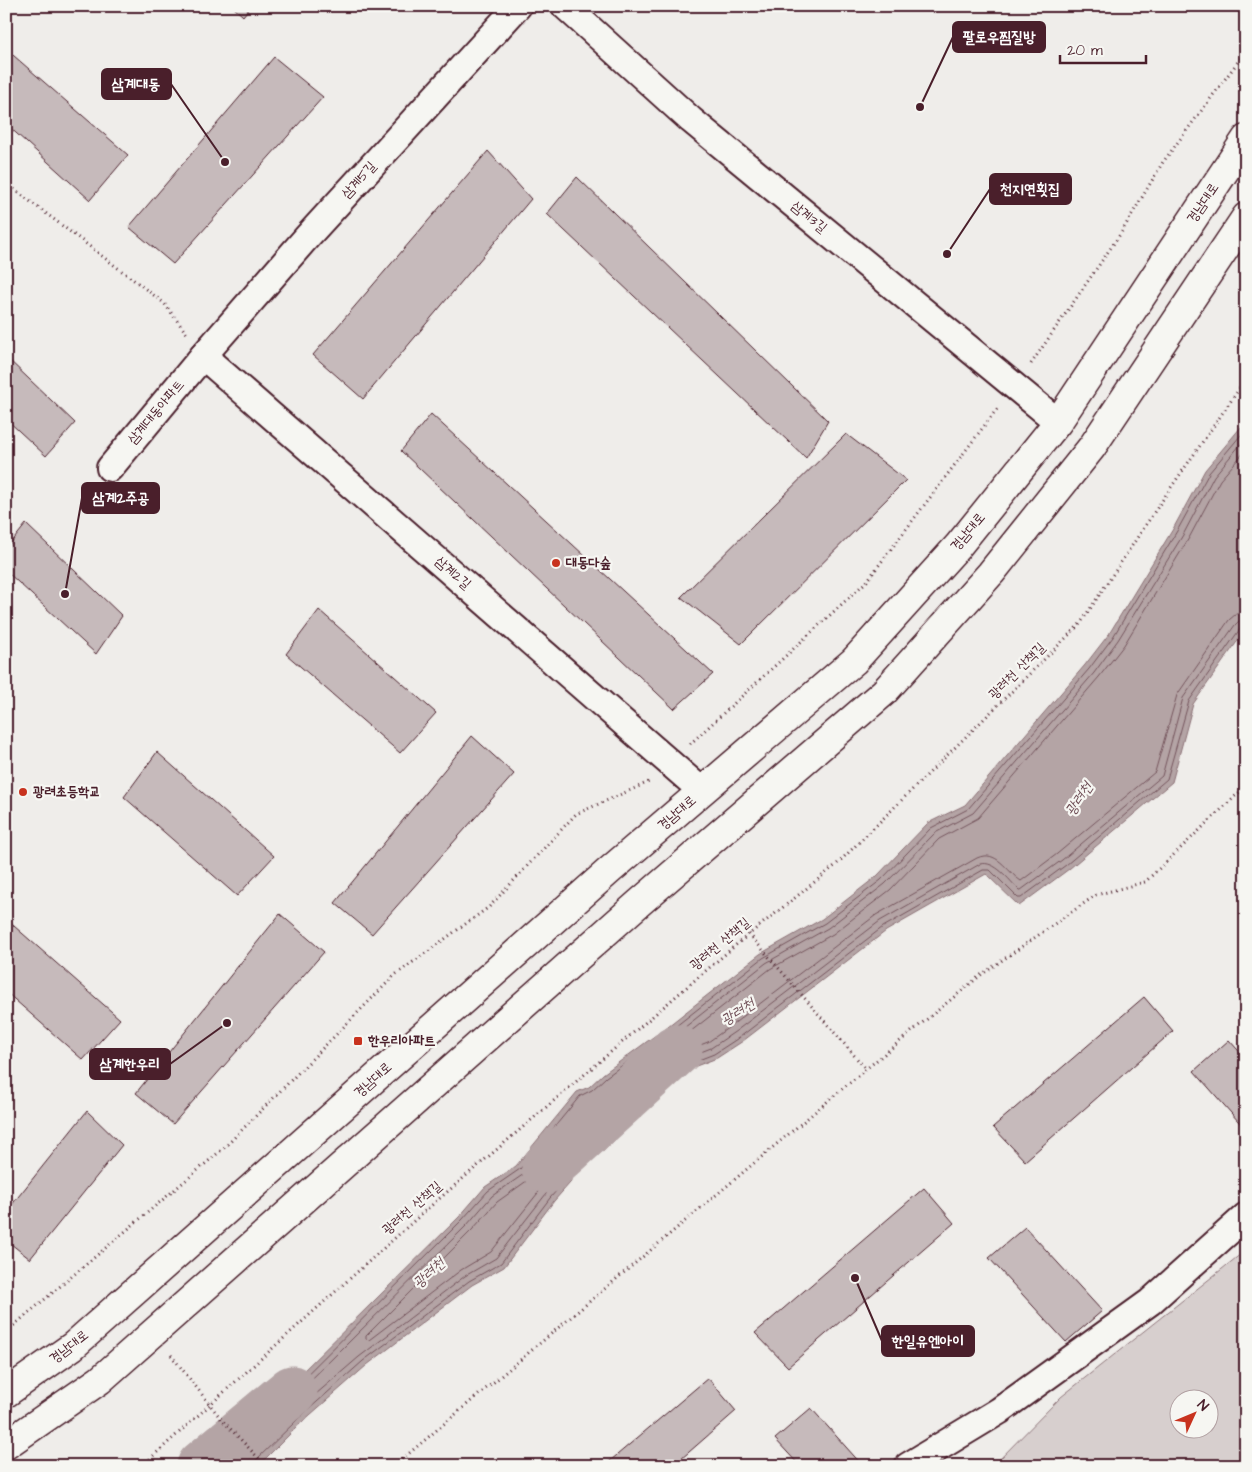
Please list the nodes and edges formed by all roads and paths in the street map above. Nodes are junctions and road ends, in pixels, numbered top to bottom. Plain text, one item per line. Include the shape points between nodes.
1 (518, 6) edge
2 (564, 6) edge
3 (1246, 139) edge
4 (6, 183) edge
5 (1246, 217) edge
6 (203, 356) junction
7 (1246, 379) edge
8 (1058, 422) junction
9 (110, 468) dead end
10 (1246, 786) edge
11 (702, 791) junction
12 (749, 934) junction
13 (866, 1069) junction
14 (1246, 1216) edge
15 (154, 1333) junction
16 (6, 1393) edge
17 (210, 1404) junction
18 (6, 1445) edge
19 (142, 1466) edge
20 (266, 1466) edge
21 (394, 1466) edge
22 (908, 1466) edge

1 - 6 street, 삼계5길
2 - 8 street, 삼계3길 via 691,120
3 - 8 highway, 경남대로
4 - 6 path via 164,303
5 - 15 highway via 1092,448 991,573 884,692 668,878
6 - 9 street, 삼계대동아파트
6 - 11 street, 삼계2길
7 - 12 path, 광려천 산책길 via 1080,624 836,865
8 - 11 highway, 경남대로 via 958,546 854,661
10 - 13 path via 1145,882 1096,895 981,975
11 - 16 highway, 경남대로 via 73,1346
12 - 13 path
12 - 17 path, 광려천 산책길 via 426,1210
13 - 21 path
14 - 22 street via 1150,1302 999,1411
15 - 17 path
15 - 18 highway via 100,1380
17 - 19 path, 광려천 산책길
17 - 20 path

